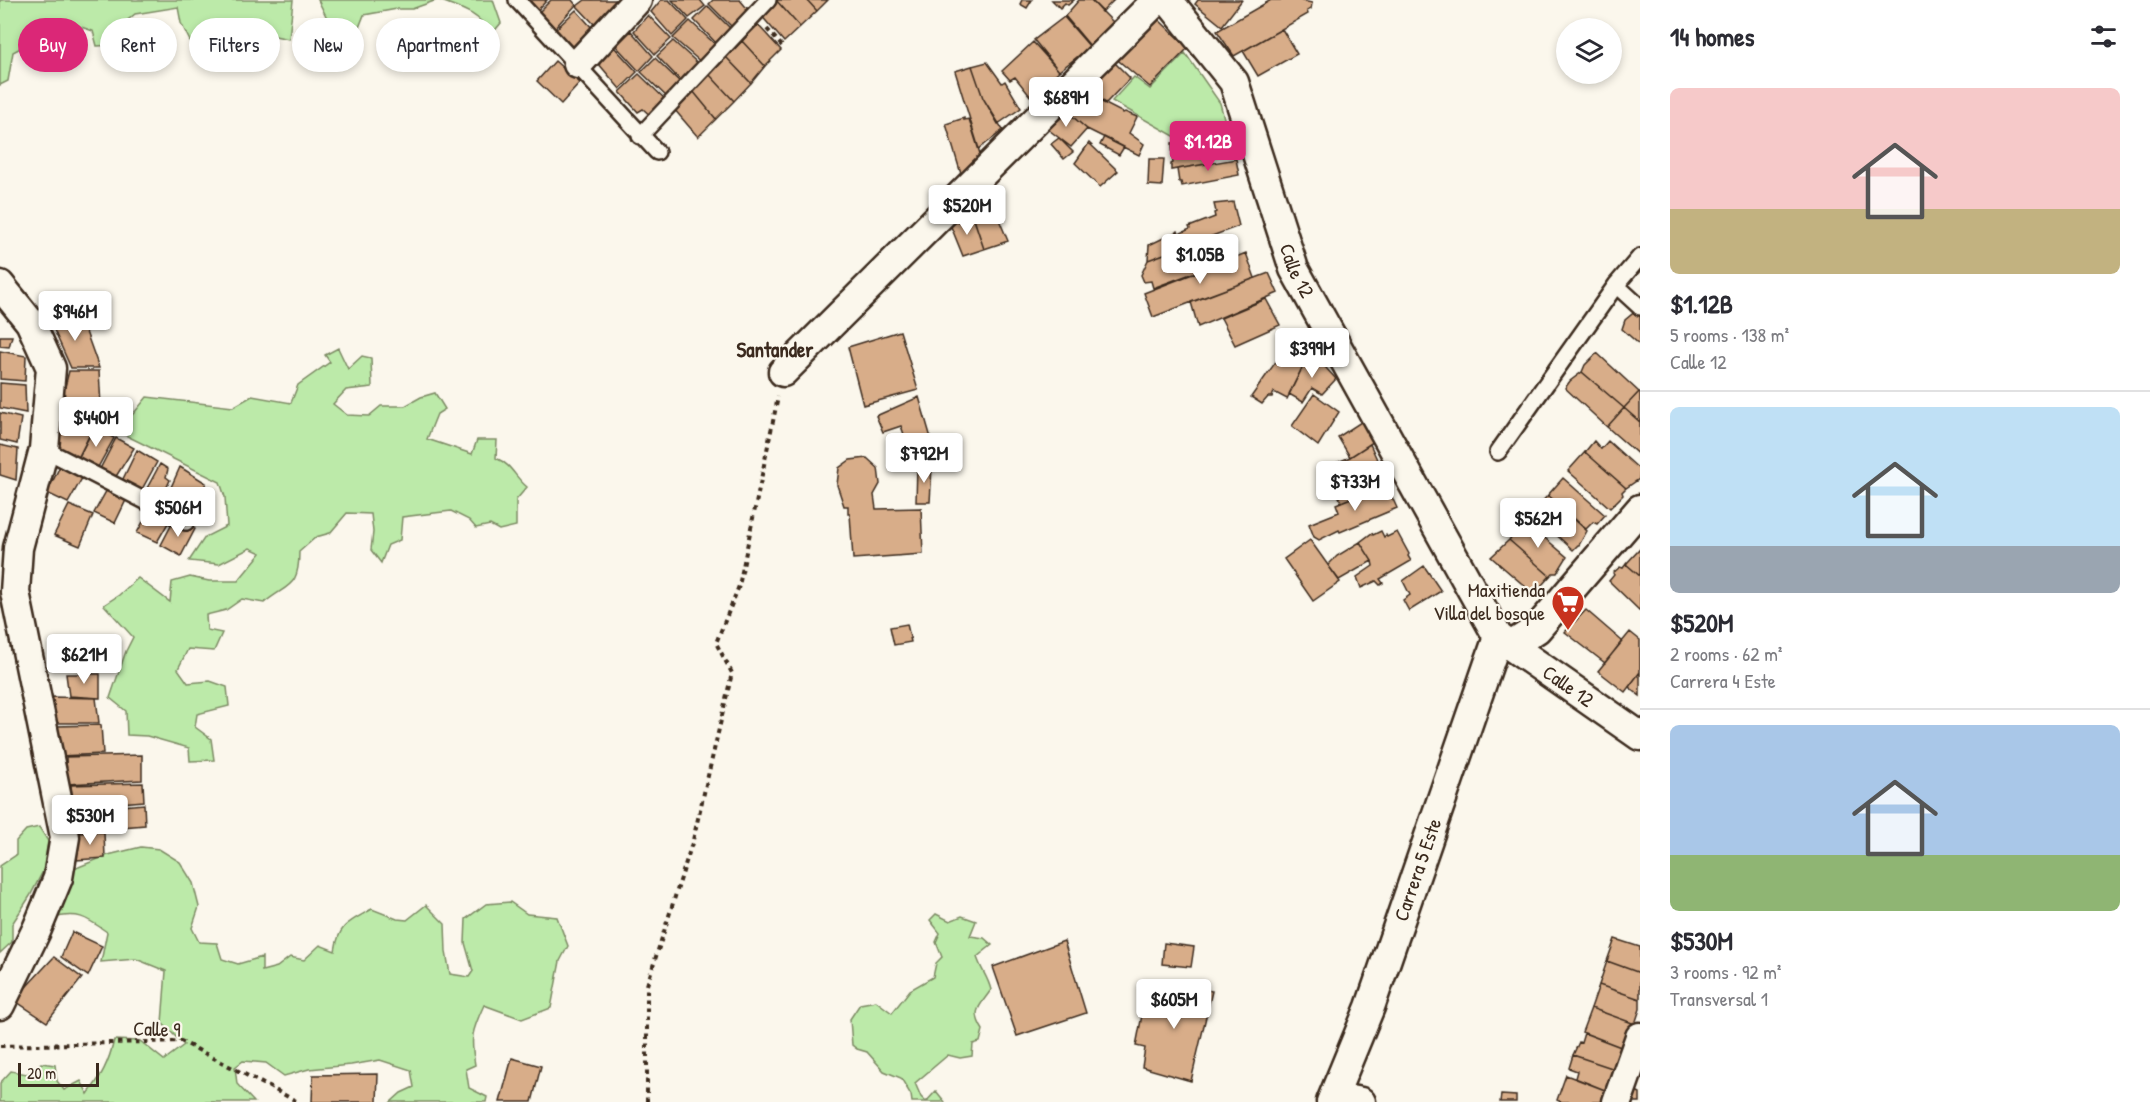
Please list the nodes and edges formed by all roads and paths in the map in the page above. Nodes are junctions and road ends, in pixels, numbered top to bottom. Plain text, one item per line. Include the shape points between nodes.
1 (517, 0) edge
2 (637, 0) edge
3 (768, 0) edge
4 (1157, 0) edge
5 (1168, 0) edge
6 (578, 64) junction
7 (640, 136) junction
8 (657, 152) dead end
9 (1640, 257) edge
10 (0, 285) edge
11 (1616, 285) junction
12 (1640, 307) edge
13 (783, 372) joint
14 (44, 449) junction
15 (1498, 452) dead end
16 (1640, 509) edge
17 (186, 522) dead end
18 (8, 590) edge
19 (1505, 641) junction
20 (1640, 736) edge
21 (0, 1005) edge
22 (1640, 1037) edge
23 (0, 1046) edge
24 (1342, 1100) edge
25 (298, 1102) edge
26 (647, 1102) edge
27 (1617, 1102) edge

1 - 6 lane
2 - 6 street
3 - 7 lane
4 - 13 street
5 - 19 street, Calle 12 via 1234,82 1294,269
6 - 7 lane
7 - 8 lane
9 - 11 lane
10 - 14 street via 30,322 51,368
11 - 12 lane
11 - 15 lane
13 - 26 path via 739,586 716,643 732,673 693,840 647,985
14 - 17 lane
14 - 18 street
16 - 19 street via 1537,629
18 - 21 street via 65,837 58,878
19 - 20 street, Calle 12
19 - 24 street, Carrera 5 Este via 1370,1006
22 - 27 street
23 - 25 path, Calle 9 via 181,1041

